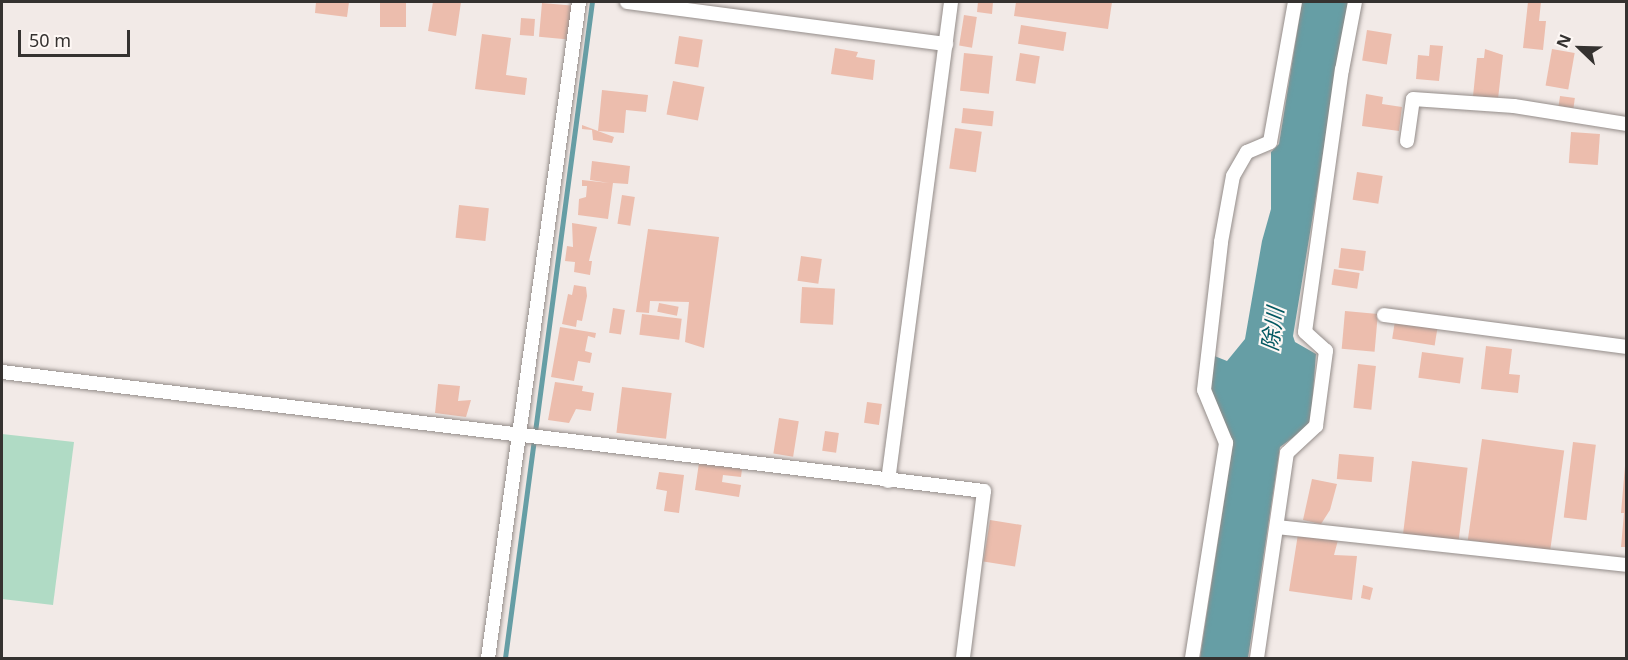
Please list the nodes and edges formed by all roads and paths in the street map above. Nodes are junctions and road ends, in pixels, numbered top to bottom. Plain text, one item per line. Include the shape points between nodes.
1 (579, 2) edge
2 (627, 2) edge
3 (951, 2) edge
4 (1295, 2) edge
5 (1355, 2) edge
6 (946, 44) junction
7 (1626, 124) edge
8 (1407, 141) dead end
9 (1384, 315) dead end
10 (1626, 347) edge
11 (2, 372) edge
12 (520, 433) junction
13 (888, 480) junction
14 (1277, 526) junction
15 (1626, 565) edge
16 (488, 658) edge
17 (963, 658) edge
18 (1192, 658) edge
19 (1257, 658) edge

1 - 12 street
2 - 6 street
3 - 6 street
4 - 18 street via 1270,142 1247,152 1233,176 1221,242 1204,390 1226,443
5 - 14 street via 1305,332 1326,351 1316,426 1287,453
6 - 13 street
7 - 8 street via 1514,106 1413,99
9 - 10 street
11 - 12 street
12 - 13 street
12 - 16 street
13 - 17 street via 984,490
14 - 15 street
14 - 19 street

